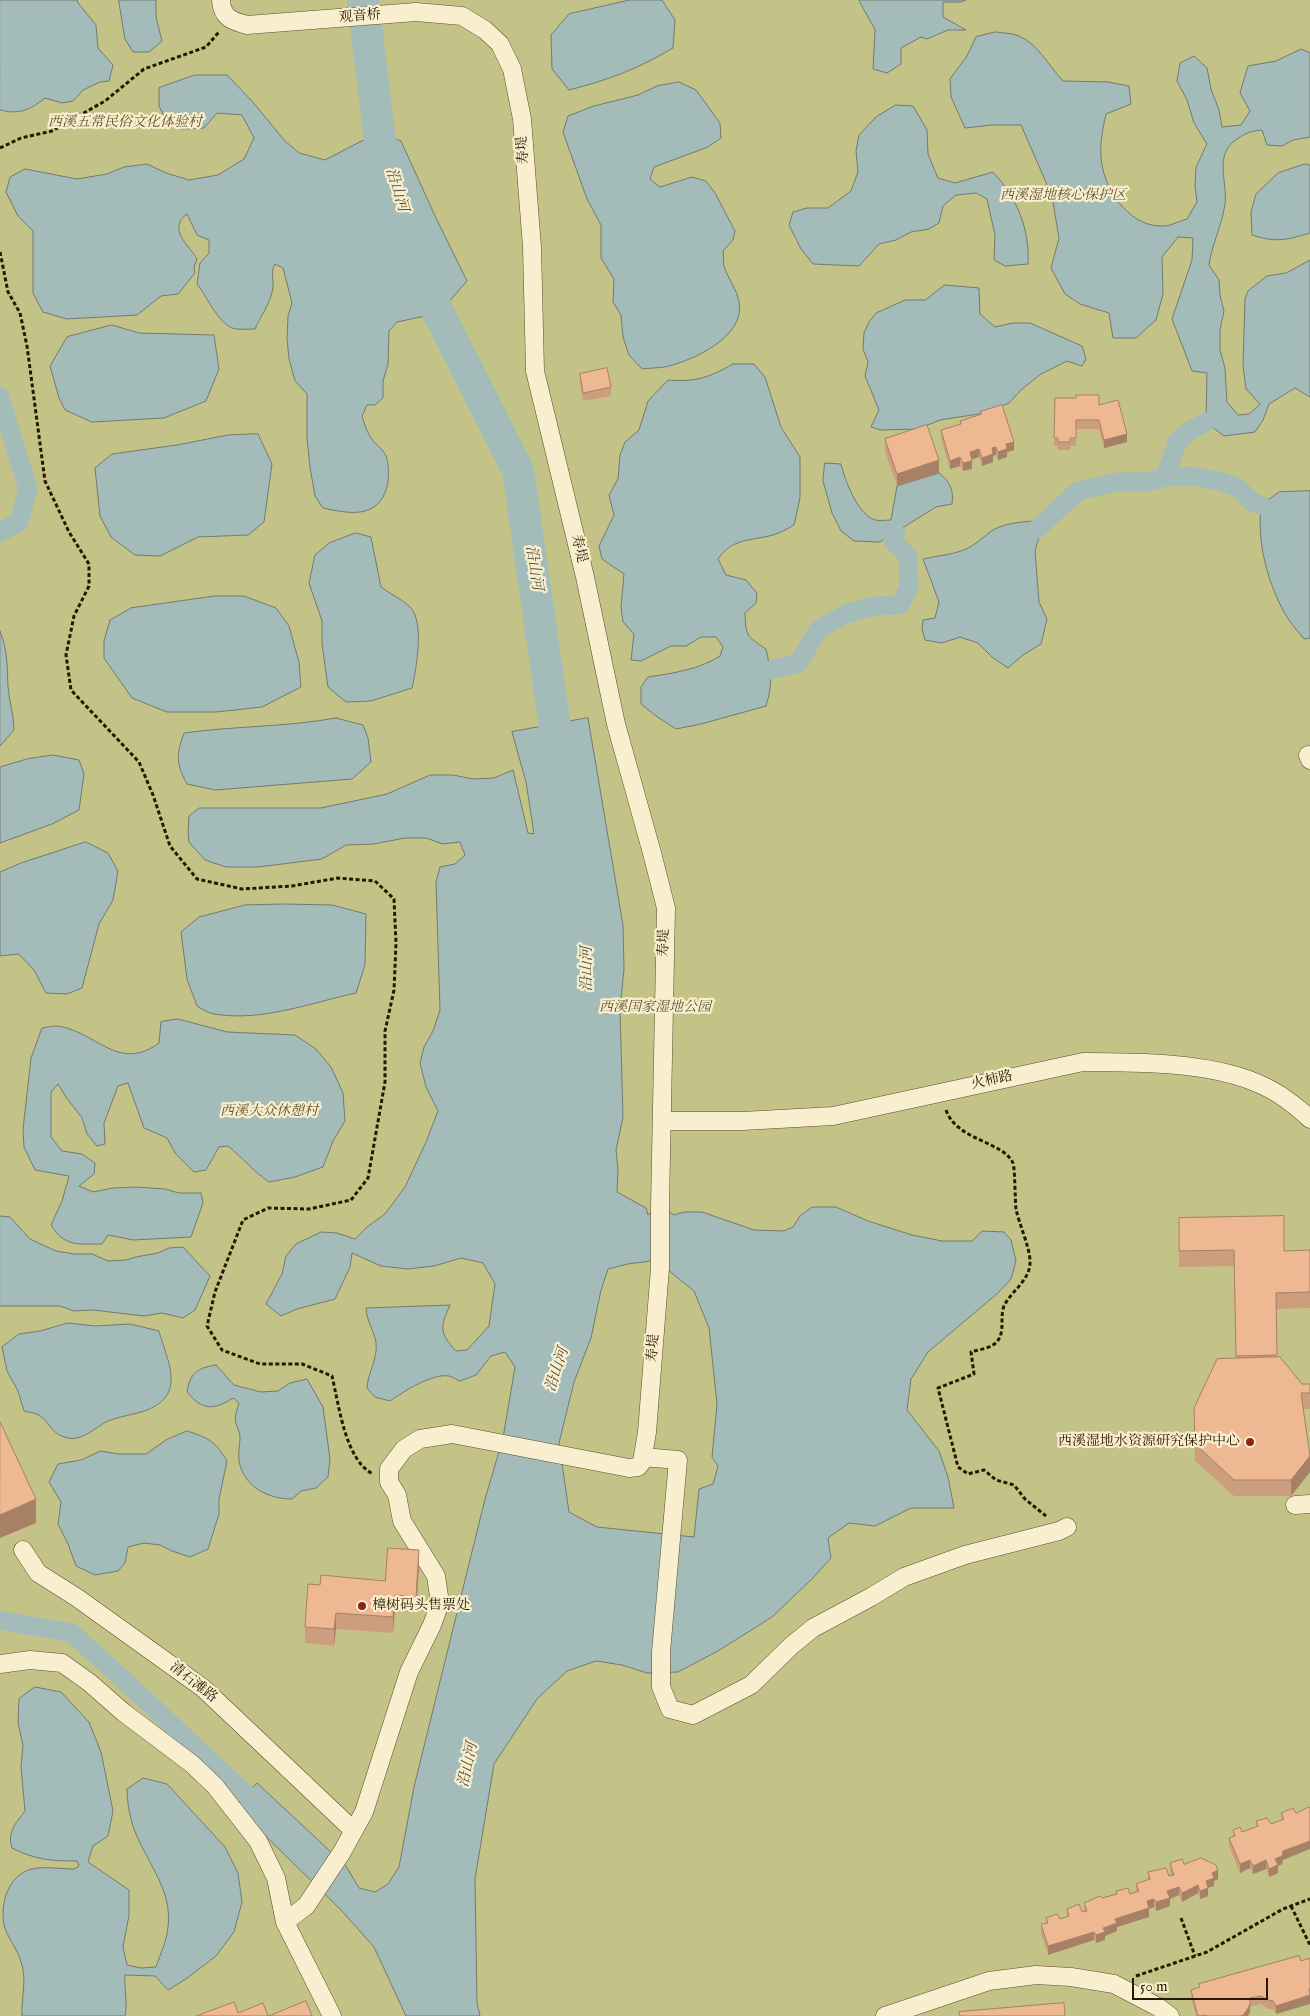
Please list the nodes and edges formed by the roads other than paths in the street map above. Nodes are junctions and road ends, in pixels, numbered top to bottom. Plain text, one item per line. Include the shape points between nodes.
1 (221, 0) edge
2 (416, 12) joint
3 (1310, 1119) edge
4 (662, 1121) junction
5 (643, 1457) junction
6 (1067, 1527) road end
7 (23, 1550) tunnel mouth
8 (0, 1664) edge
9 (353, 1830) junction
10 (285, 1922) junction
11 (332, 2016) edge
12 (885, 2016) edge
13 (1170, 2016) edge

1 - 2 street, 观音桥 via 222,10 230,20 247,25
2 - 4 street, 寿堤 via 462,16 500,44 512,69 522,120 535,371 585,577 616,724 666,908
3 - 4 street, 火柿路 via 1293,1104 1257,1083 1212,1070 1125,1062 1084,1062 833,1116
4 - 5 street, 寿堤 via 660,1268
5 - 6 street via 678,1460 661,1652 661,1687 670,1709 693,1715 751,1685 812,1628 904,1577 965,1555
5 - 9 street via 638,1468 629,1468 452,1434 420,1439 404,1449 389,1469 389,1482 397,1495 402,1521 436,1576 440,1603 409,1672 364,1812
7 - 9 street, 清石滩路 via 38,1573 203,1688
8 - 10 street via 30,1660 62,1663 204,1775 258,1842 276,1878
9 - 10 street via 306,1906
10 - 11 street
12 - 13 street via 989,1981 1036,1974 1114,1984 1158,2006

